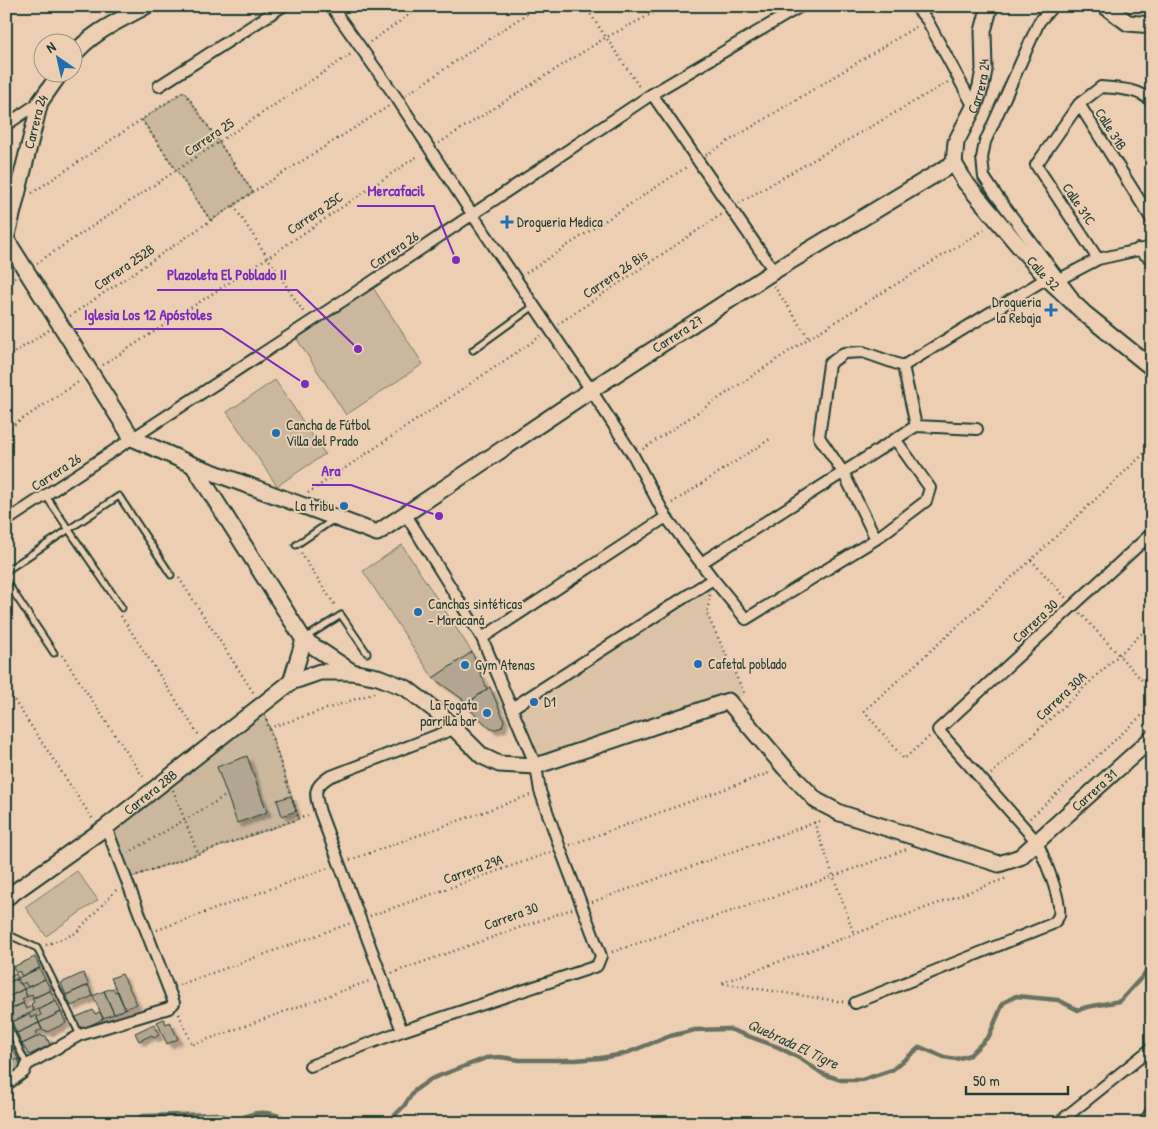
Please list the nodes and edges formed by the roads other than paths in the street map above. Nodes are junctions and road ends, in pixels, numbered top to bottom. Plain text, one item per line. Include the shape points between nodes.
1 (146, 6) edge
2 (283, 6) edge
3 (331, 6) edge
4 (801, 6) edge
5 (916, 6) edge
6 (991, 6) edge
7 (1053, 6) edge
8 (1105, 6) edge
9 (1152, 25) edge
10 (82, 46) edge
11 (54, 82) edge
12 (159, 86) dead end
13 (649, 96) junction
14 (40, 102) junction
15 (1152, 102) edge
16 (1079, 104) junction
17 (974, 107) junction
18 (6, 125) edge
19 (954, 163) junction
20 (472, 214) junction
21 (1152, 220) edge
22 (6, 239) edge
23 (1152, 247) edge
24 (1138, 249) junction
25 (1098, 259) junction
26 (1152, 260) edge
27 (771, 273) junction
28 (1053, 280) junction
29 (534, 306) junction
30 (472, 350) dead end
31 (903, 366) junction
32 (1152, 368) edge
33 (591, 390) junction
34 (916, 426) junction
35 (977, 429) dead end
36 (132, 438) junction
37 (895, 438) junction
38 (193, 465) junction
39 (843, 472) junction
40 (45, 495) junction
41 (664, 513) junction
42 (406, 515) junction
43 (336, 518) junction
44 (6, 521) edge
45 (68, 529) junction
46 (1152, 533) edge
47 (876, 539) junction
48 (296, 545) road end
49 (701, 563) junction
50 (6, 571) edge
51 (173, 574) road end
52 (713, 579) junction
53 (6, 581) edge
54 (119, 610) road end
55 (482, 638) junction
56 (304, 640) junction
57 (57, 652) road end
58 (368, 653) dead end
59 (352, 672) junction
60 (291, 682) junction
61 (512, 708) junction
62 (456, 728) junction
63 (1152, 738) edge
64 (536, 766) junction
65 (103, 829) junction
66 (1037, 842) junction
67 (6, 898) edge
68 (7, 934) edge
69 (855, 1003) road end
70 (6, 1022) edge
71 (402, 1031) junction
72 (80, 1035) junction
73 (1152, 1048) edge
74 (27, 1065) junction
75 (310, 1066) dead end
76 (6, 1085) edge
77 (1152, 1115) edge
78 (1058, 1123) edge
79 (1147, 1123) edge

1 - 10 street via 108,26
2 - 12 street
3 - 20 street via 362,47
4 - 13 street, Carrera 26
5 - 17 street via 927,20
6 - 17 street, Carrera 24 via 983,31 984,70
7 - 28 street via 1039,22 982,158 984,176
8 - 9 street via 1128,22
11 - 14 street, Carrera 24
13 - 20 street, Carrera 26
13 - 27 street via 697,160
14 - 18 street
14 - 22 street, Carrera 24
15 - 16 street via 1148,97 1120,88 1101,87
16 - 21 street, Calle 31B
16 - 25 street, Calle 31C via 1036,165
17 - 19 street, Carrera 24 via 956,142
19 - 27 street, Carrera 27
19 - 28 street, Calle 32 via 965,182 998,222
20 - 29 street
20 - 36 street, Carrera 26
22 - 36 street
23 - 24 street
24 - 25 street
24 - 26 street
25 - 28 street
27 - 33 street, Carrera 27
28 - 31 street
28 - 32 street, Calle 32 via 1084,313
29 - 30 lane
29 - 33 street
31 - 34 street
31 - 39 street via 863,352 844,353 829,364 820,437
33 - 41 street via 633,455
33 - 42 street, Carrera 27
34 - 35 street
34 - 37 street
36 - 38 street
36 - 40 street, Carrera 26
37 - 39 street
37 - 47 street via 930,488 926,501
38 - 43 street
38 - 56 street
39 - 47 street
39 - 49 street
40 - 44 street, Carrera 26
40 - 45 lane
41 - 49 street
41 - 55 street
42 - 43 street, Carrera 27 via 377,533
42 - 55 street
43 - 48 lane
45 - 50 lane
45 - 51 lane via 119,496
45 - 54 lane
46 - 66 street, Carrera 30 via 938,730
47 - 52 street via 746,618
49 - 52 street
52 - 61 street
53 - 57 lane
55 - 61 street
56 - 58 lane via 341,615
56 - 59 street
56 - 60 street
59 - 60 street, Carrera 28B via 320,672
59 - 62 street via 378,677 406,688
60 - 65 street, Carrera 28B
61 - 64 street
62 - 64 street via 482,756 499,764
62 - 71 street via 328,777 319,784 315,794
63 - 66 street, Carrera 31
64 - 66 street, Carrera 31 via 728,701 817,801 840,813 999,864 1020,857
64 - 71 street via 540,791 601,956 597,966
65 - 67 street, Carrera 28B
65 - 72 street via 118,859 174,1003 169,1008
66 - 69 street via 1060,907 1059,918 1052,924
68 - 72 lane via 37,948
70 - 74 lane
71 - 75 street
72 - 74 street
73 - 78 street
74 - 76 street via 24,1072
77 - 79 street

